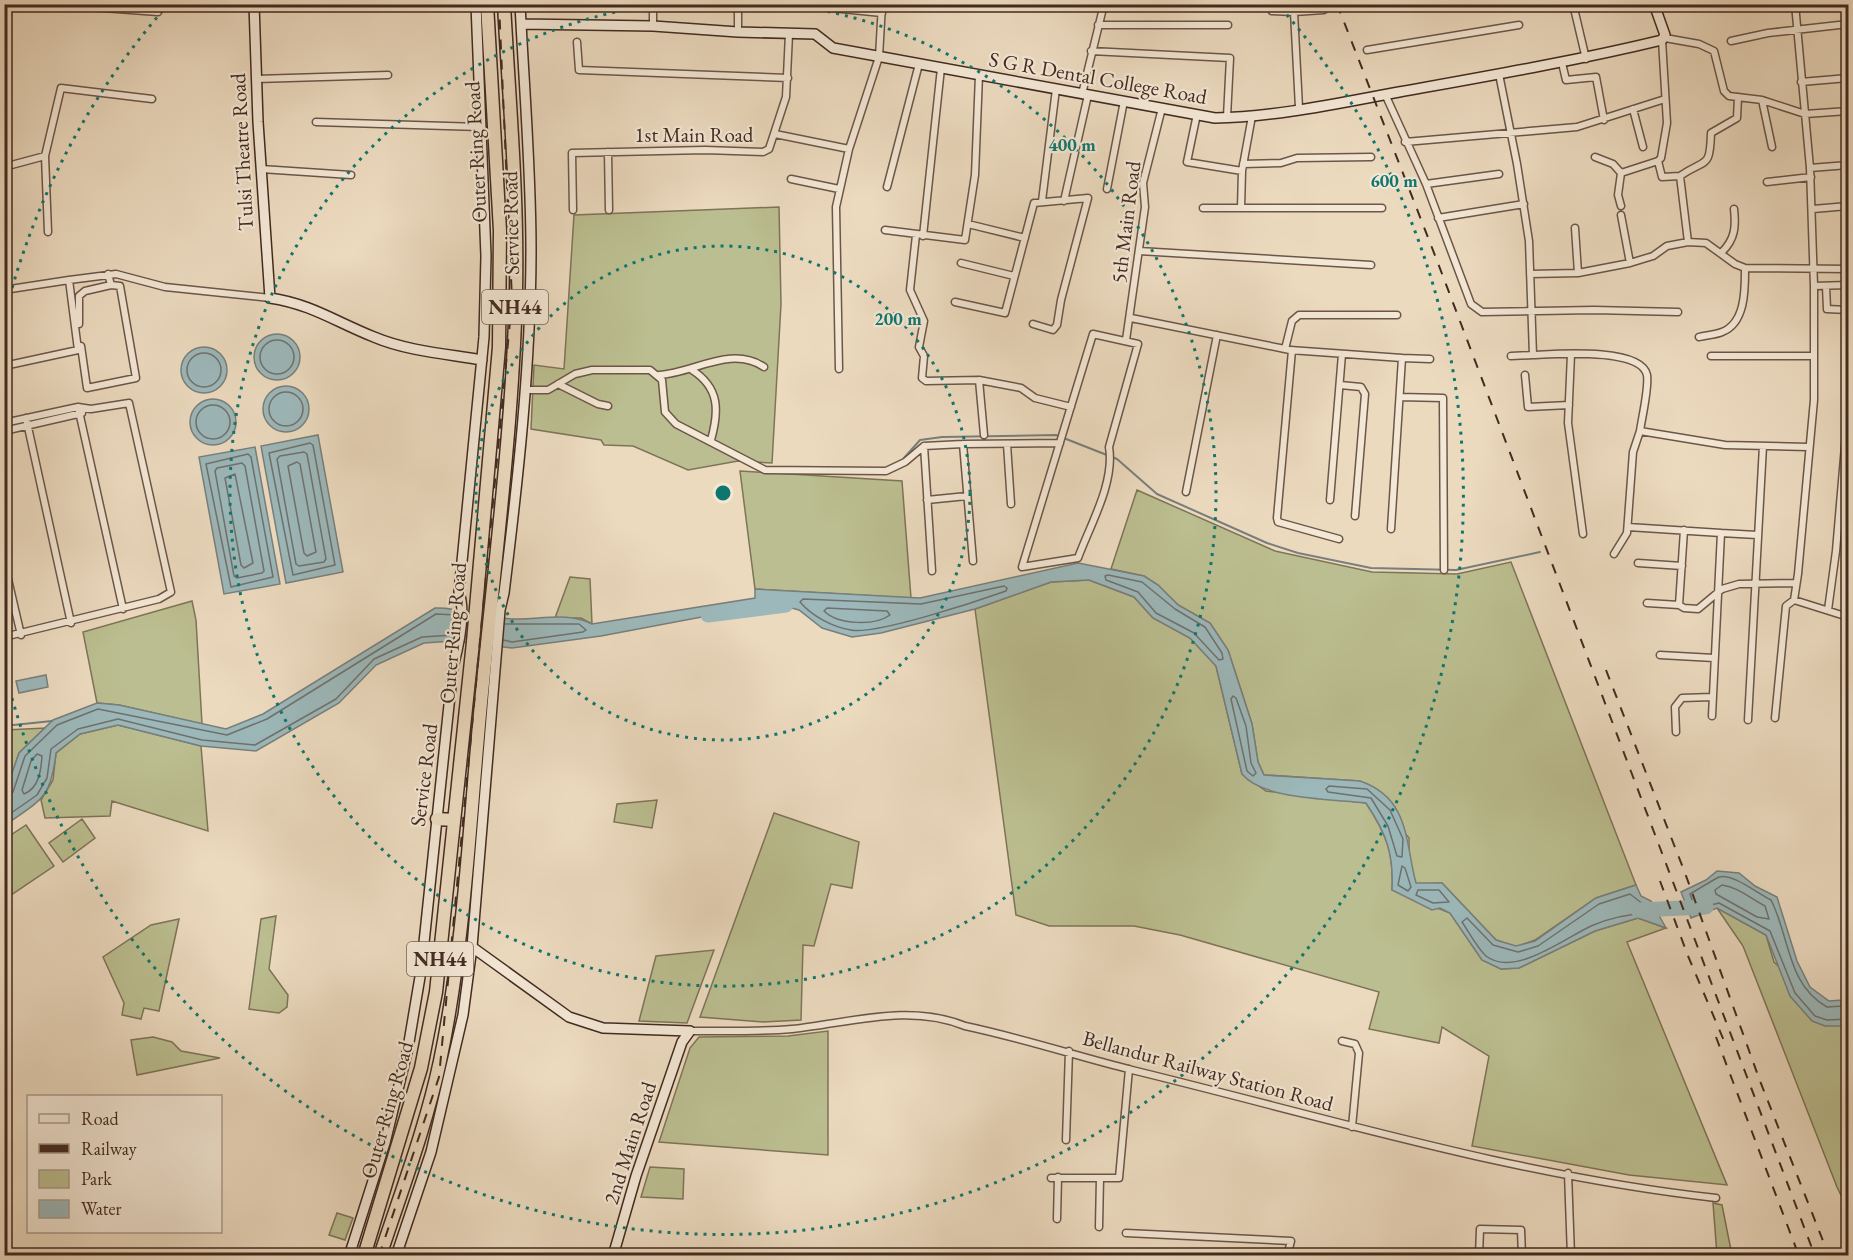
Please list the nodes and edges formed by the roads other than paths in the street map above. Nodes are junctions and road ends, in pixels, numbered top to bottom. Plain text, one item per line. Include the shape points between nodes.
1 (48, 4) edge
2 (254, 4) edge
3 (476, 4) edge
4 (487, 4) edge
5 (504, 4) edge
6 (520, 4) edge
7 (653, 4) edge
8 (738, 4) edge
9 (882, 4) edge
10 (1104, 4) edge
11 (1272, 4) edge
12 (1379, 4) edge
13 (1654, 4) edge
14 (1795, 4) edge
15 (1574, 5) edge
16 (836, 7) edge
17 (1355, 7) dead end
18 (1324, 10) dead end
19 (159, 12) dead end
20 (1293, 12) junction
21 (882, 13) junction
22 (521, 24) junction
23 (1848, 24) edge
24 (1098, 25) junction
25 (1228, 25) dead end
26 (1519, 25) dead end
27 (653, 26) junction
28 (1796, 30) junction
29 (738, 32) junction
30 (789, 34) junction
31 (1664, 38) junction
32 (1731, 41) dead end
33 (577, 42) dead end
34 (1367, 50) dead end
35 (1091, 51) junction
36 (879, 57) junction
37 (1586, 58) junction
38 (1562, 63) junction
39 (919, 64) junction
40 (941, 68) junction
41 (1499, 74) junction
42 (388, 75) dead end
43 (979, 75) junction
44 (788, 78) junction
45 (1848, 78) edge
46 (256, 79) junction
47 (1801, 82) junction
48 (1056, 89) junction
49 (1085, 94) junction
50 (1385, 94) junction
51 (1738, 98) junction
52 (152, 99) dead end
53 (1665, 99) junction
54 (1762, 100) junction
55 (1124, 101) junction
56 (1162, 108) junction
57 (1299, 108) junction
58 (1633, 109) junction
59 (1848, 111) edge
60 (1197, 114) junction
61 (1804, 114) junction
62 (1252, 116) junction
63 (1227, 117) junction
64 (1604, 120) junction
65 (316, 122) dead end
66 (480, 127) junction
67 (1846, 127) dead end
68 (1510, 133) junction
69 (775, 134) junction
70 (1405, 142) junction
71 (1643, 147) dead end
72 (1772, 147) dead end
73 (849, 149) junction
74 (608, 152) junction
75 (45, 156) junction
76 (1371, 157) dead end
77 (1595, 157) dead end
78 (1658, 162) junction
79 (1848, 165) edge
80 (5, 167) edge
81 (1243, 168) junction
82 (1810, 168) junction
83 (261, 169) junction
84 (1621, 173) junction
85 (1499, 174) dead end
86 (351, 175) dead end
87 (1680, 176) junction
88 (1811, 177) junction
89 (791, 179) dead end
90 (1767, 182) dead end
91 (1426, 184) junction
92 (887, 187) dead end
93 (839, 189) junction
94 (1107, 189) dead end
95 (1042, 201) junction
96 (1064, 201) junction
97 (1524, 204) junction
98 (1621, 206) dead end
99 (1848, 206) edge
100 (1203, 208) dead end
101 (1242, 208) junction
102 (1382, 208) dead end
103 (1734, 209) dead end
104 (1813, 209) junction
105 (573, 210) dead end
106 (609, 210) dead end
107 (1621, 215) dead end
108 (1438, 218) junction
109 (968, 224) junction
110 (1575, 228) dead end
111 (885, 230) dead end
112 (7, 231) dead end
113 (48, 232) dead end
114 (920, 235) junction
115 (1024, 238) junction
116 (1688, 242) junction
117 (1138, 251) junction
118 (1722, 252) junction
119 (961, 263) dead end
120 (1630, 263) junction
121 (1371, 265) dead end
122 (1812, 267) junction
123 (1745, 268) junction
124 (1848, 269) edge
125 (1578, 273) junction
126 (108, 274) junction
127 (1530, 274) junction
128 (1014, 276) junction
129 (69, 280) junction
130 (111, 285) junction
131 (1848, 285) edge
132 (1814, 286) junction
133 (1826, 286) junction
134 (4, 290) edge
135 (270, 298) junction
136 (1814, 301) junction
137 (1827, 301) junction
138 (955, 302) dead end
139 (1848, 310) edge
140 (1677, 312) dead end
141 (1532, 313) junction
142 (1397, 315) dead end
143 (1131, 318) junction
144 (1033, 324) dead end
145 (1217, 335) junction
146 (1699, 337) dead end
147 (1126, 340) junction
148 (1288, 350) junction
149 (1342, 354) junction
150 (1571, 354) junction
151 (1510, 356) dead end
152 (1533, 356) junction
153 (1712, 356) dead end
154 (1814, 356) junction
155 (1402, 358) junction
156 (1430, 359) dead end
157 (482, 360) junction
158 (4, 366) edge
159 (764, 367) dead end
160 (839, 369) dead end
161 (692, 370) junction
162 (659, 375) junction
163 (1525, 375) dead end
164 (979, 380) junction
165 (558, 384) junction
166 (1340, 385) junction
167 (525, 390) junction
168 (1400, 397) junction
169 (1569, 405) junction
170 (608, 406) dead end
171 (1071, 407) junction
172 (78, 411) junction
173 (1848, 411) edge
174 (26, 418) junction
175 (4, 423) edge
176 (28, 427) junction
177 (4, 431) edge
178 (1640, 431) junction
179 (984, 435) dead end
180 (711, 440) junction
181 (1060, 442) junction
182 (963, 444) junction
183 (1007, 444) junction
184 (924, 446) junction
185 (1763, 446) junction
186 (1808, 447) junction
187 (1186, 492) dead end
188 (968, 496) junction
189 (927, 500) junction
190 (1330, 500) dead end
191 (1011, 504) dead end
192 (1355, 516) dead end
193 (1628, 527) junction
194 (1391, 529) dead end
195 (1684, 530) junction
196 (1721, 533) junction
197 (1583, 534) dead end
198 (1757, 535) junction
199 (1339, 539) dead end
200 (1614, 554) dead end
201 (973, 561) dead end
202 (4, 562) edge
203 (1638, 563) dead end
204 (1682, 566) junction
205 (1444, 570) dead end
206 (932, 571) dead end
207 (1755, 582) junction
208 (1796, 583) junction
209 (1718, 593) junction
210 (1794, 600) junction
211 (1647, 603) dead end
212 (1679, 605) junction
213 (123, 609) junction
214 (496, 610) junction
215 (1828, 610) junction
216 (1848, 617) edge
217 (71, 622) junction
218 (21, 634) junction
219 (4, 638) edge
220 (491, 651) junction
221 (1660, 655) dead end
222 (1714, 658) junction
223 (1712, 697) junction
224 (1712, 716) dead end
225 (1775, 718) dead end
226 (1748, 720) dead end
227 (1676, 732) dead end
228 (437, 819) junction
229 (454, 820) junction
230 (472, 947) junction
231 (690, 1031) junction
232 (1342, 1041) dead end
233 (1069, 1051) junction
234 (1129, 1069) junction
235 (1352, 1127) junction
236 (1066, 1140) dead end
237 (1568, 1173) junction
238 (1100, 1178) junction
239 (1716, 1198) dead end
240 (1057, 1219) dead end
241 (1099, 1227) dead end
242 (1126, 1233) dead end
243 (349, 1256) edge
244 (364, 1256) edge
245 (380, 1256) edge
246 (396, 1256) edge
247 (613, 1256) edge
248 (1287, 1256) edge
249 (1479, 1256) edge
250 (1522, 1256) edge
251 (1571, 1256) edge

1 - 19 street
2 - 46 street, Tulsi Theatre Road
3 - 66 street, Service Road
4 - 229 highway, Outer Ring Road / NH44 via 500,231 499,347
5 - 214 highway, Outer Ring Road / NH44 via 516,217 516,290
6 - 22 street, Service Road
7 - 27 street
8 - 29 street
9 - 21 street
10 - 24 street
11 - 20 street via 1272,11
12 - 17 street
13 - 31 street
14 - 28 street
15 - 37 street
16 - 21 street
18 - 20 street
20 - 57 street
21 - 36 street
22 - 27 street, S G R Dental College Road
22 - 167 street, Service Road via 531,250
23 - 28 street
24 - 25 street
24 - 35 street
26 - 34 street
27 - 29 street, S G R Dental College Road
28 - 32 street
28 - 47 street
29 - 30 street, S G R Dental College Road
30 - 36 street, S G R Dental College Road via 815,34 833,48
30 - 44 street, 1st Main Road
31 - 37 street, S G R Dental College Road
31 - 51 street via 1699,44 1714,51 1726,94
31 - 53 street
33 - 44 street via 579,70
35 - 49 street
35 - 63 street via 1230,58
36 - 39 street, S G R Dental College Road
36 - 73 street
37 - 38 street, S G R Dental College Road
38 - 41 street, S G R Dental College Road
38 - 64 street via 1566,80 1596,76
39 - 40 street, S G R Dental College Road
39 - 92 street
40 - 43 street, S G R Dental College Road
40 - 114 street
41 - 50 street, S G R Dental College Road
41 - 68 street
42 - 46 street
43 - 48 street, S G R Dental College Road
43 - 109 street via 975,176
44 - 69 street, 1st Main Road
45 - 47 street
46 - 83 street, Tulsi Theatre Road
47 - 61 street
48 - 49 street, S G R Dental College Road
48 - 95 street
49 - 55 street, S G R Dental College Road
49 - 96 street
50 - 57 street, S G R Dental College Road
50 - 70 street
51 - 54 street
51 - 87 street via 1737,118 1711,133 1712,148 1706,163
52 - 75 street via 61,88
53 - 58 street
53 - 78 street via 1667,123
54 - 61 street
54 - 72 street
55 - 56 street, S G R Dental College Road
55 - 94 street
56 - 60 street, S G R Dental College Road
56 - 117 street, 5th Main Road via 1143,183 1145,207
57 - 62 street, S G R Dental College Road
58 - 64 street
58 - 71 street
59 - 61 street
60 - 63 street, S G R Dental College Road
60 - 81 street via 1187,162
61 - 82 street
62 - 63 street, S G R Dental College Road
62 - 81 street
64 - 68 street via 1577,127
65 - 66 street
66 - 157 street, Service Road via 486,255
67 - 79 street
68 - 70 street
68 - 97 street
69 - 73 street
69 - 74 street, 1st Main Road via 769,149 763,152
70 - 91 street
73 - 93 street
74 - 105 street, 1st Main Road via 572,153
74 - 106 street
75 - 80 street
75 - 113 street
76 - 81 street via 1298,158
77 - 84 street via 1613,164
78 - 84 street
78 - 87 street via 1662,177
79 - 82 street
80 - 112 street
81 - 101 street
82 - 88 street
83 - 86 street
83 - 135 street, Tulsi Theatre Road
84 - 98 street
85 - 91 street
87 - 116 street
88 - 90 street
88 - 104 street
89 - 93 street
91 - 108 street
93 - 160 street
95 - 96 street
95 - 115 street via 1034,203
96 - 144 street via 1088,198 1060,300 1057,325 1053,330
97 - 108 street
97 - 127 street
99 - 104 street
100 - 101 street
101 - 102 street
103 - 118 street via 1736,228
104 - 122 street
107 - 120 street
108 - 141 street via 1471,304 1482,312
109 - 114 street via 965,240
109 - 115 street
110 - 125 street
111 - 114 street
114 - 164 street via 910,290 924,321 919,347 924,356 922,378
115 - 128 street
116 - 118 street via 1706,243
116 - 120 street via 1667,246 1653,256
117 - 121 street
117 - 143 street, 5th Main Road
118 - 123 street
119 - 128 street
120 - 125 street
122 - 123 street
122 - 124 street
122 - 132 street
123 - 146 street via 1745,295 1732,326 1724,332
125 - 127 street
126 - 129 street
126 - 130 street
126 - 135 street via 165,287
127 - 141 street
128 - 138 street via 1005,313
129 - 134 street
129 - 158 street via 78,350
130 - 130 street via 120,286 137,375 134,380 89,389 85,387 77,301 85,291
131 - 133 street
132 - 133 street
132 - 136 street
133 - 137 street
135 - 157 street via 297,302 375,338
136 - 137 street
136 - 154 street
137 - 139 street via 1827,309
140 - 141 street
141 - 152 street
142 - 148 street via 1299,315 1292,321
143 - 145 street
143 - 147 street, 5th Main Road
145 - 148 street
145 - 187 street
147 - 171 street via 1093,334
147 - 181 street via 1138,344 1109,447 1111,461 1105,486 1078,558 1022,567
148 - 149 street
148 - 199 street via 1278,522
149 - 155 street
149 - 166 street
150 - 152 street
150 - 169 street
150 - 178 street via 1627,357 1640,365 1647,375
151 - 152 street
153 - 154 street
154 - 186 street
155 - 156 street
155 - 168 street
157 - 228 street, Service Road via 459,591 462,601 457,653
159 - 161 street via 736,358 720,359
161 - 162 street
161 - 180 street via 705,378 717,409
162 - 165 street via 637,369 592,370
162 - 180 street via 663,380 666,415 676,424
163 - 169 street via 1528,407
164 - 171 street via 1021,388 1035,398
164 - 179 street
165 - 167 street via 548,390
165 - 170 street
166 - 190 street
166 - 192 street via 1361,387 1365,394
167 - 214 street, Service Road via 504,593
168 - 194 street
168 - 205 street via 1443,398
169 - 197 street
171 - 181 street
172 - 174 street
172 - 176 street
172 - 213 street
172 - 213 street via 129,404 171,592
173 - 215 street
174 - 175 street
174 - 176 street
176 - 177 street
176 - 217 street
178 - 185 street via 1725,445
178 - 193 street via 1633,452
180 - 184 street via 765,470 793,471 886,471
181 - 183 street
182 - 183 street
182 - 184 street
182 - 188 street
183 - 191 street
184 - 189 street
185 - 186 street
185 - 198 street
186 - 208 street
188 - 189 street
188 - 201 street
189 - 206 street
193 - 195 street
193 - 200 street
195 - 196 street
195 - 204 street
196 - 198 street
196 - 209 street
198 - 207 street
202 - 218 street
203 - 204 street
204 - 212 street
207 - 208 street
207 - 209 street
207 - 226 street
208 - 210 street
209 - 212 street via 1698,609
209 - 222 street
210 - 215 street
210 - 225 street via 1786,606
211 - 212 street
213 - 217 street
214 - 220 highway, Outer Ring Road / NH44
215 - 216 street
217 - 218 street
218 - 219 street
220 - 230 street
220 - 245 highway, Outer Ring Road / NH44 via 443,1042 436,1080
221 - 222 street
222 - 223 street
223 - 224 street
223 - 227 street via 1682,698 1675,707
228 - 229 highway
228 - 243 street, Service Road via 421,971 408,1048
229 - 244 highway, Outer Ring Road / NH44 via 429,1033
230 - 231 street via 569,1017 603,1028
230 - 246 street via 460,1032 446,1092 431,1152
231 - 233 street, Bellandur Railway Station Road via 769,1031 911,1013
231 - 247 street, 2nd Main Road via 682,1042 636,1176
232 - 235 street via 1355,1044 1359,1053
233 - 234 street, Bellandur Railway Station Road
233 - 236 street
234 - 235 street, Bellandur Railway Station Road
234 - 238 street via 1119,1178
235 - 237 street, Bellandur Railway Station Road
237 - 239 street, Bellandur Railway Station Road
237 - 251 street
238 - 240 street via 1054,1177
238 - 241 street
242 - 248 street via 1291,1241
249 - 250 street via 1480,1229 1521,1230

